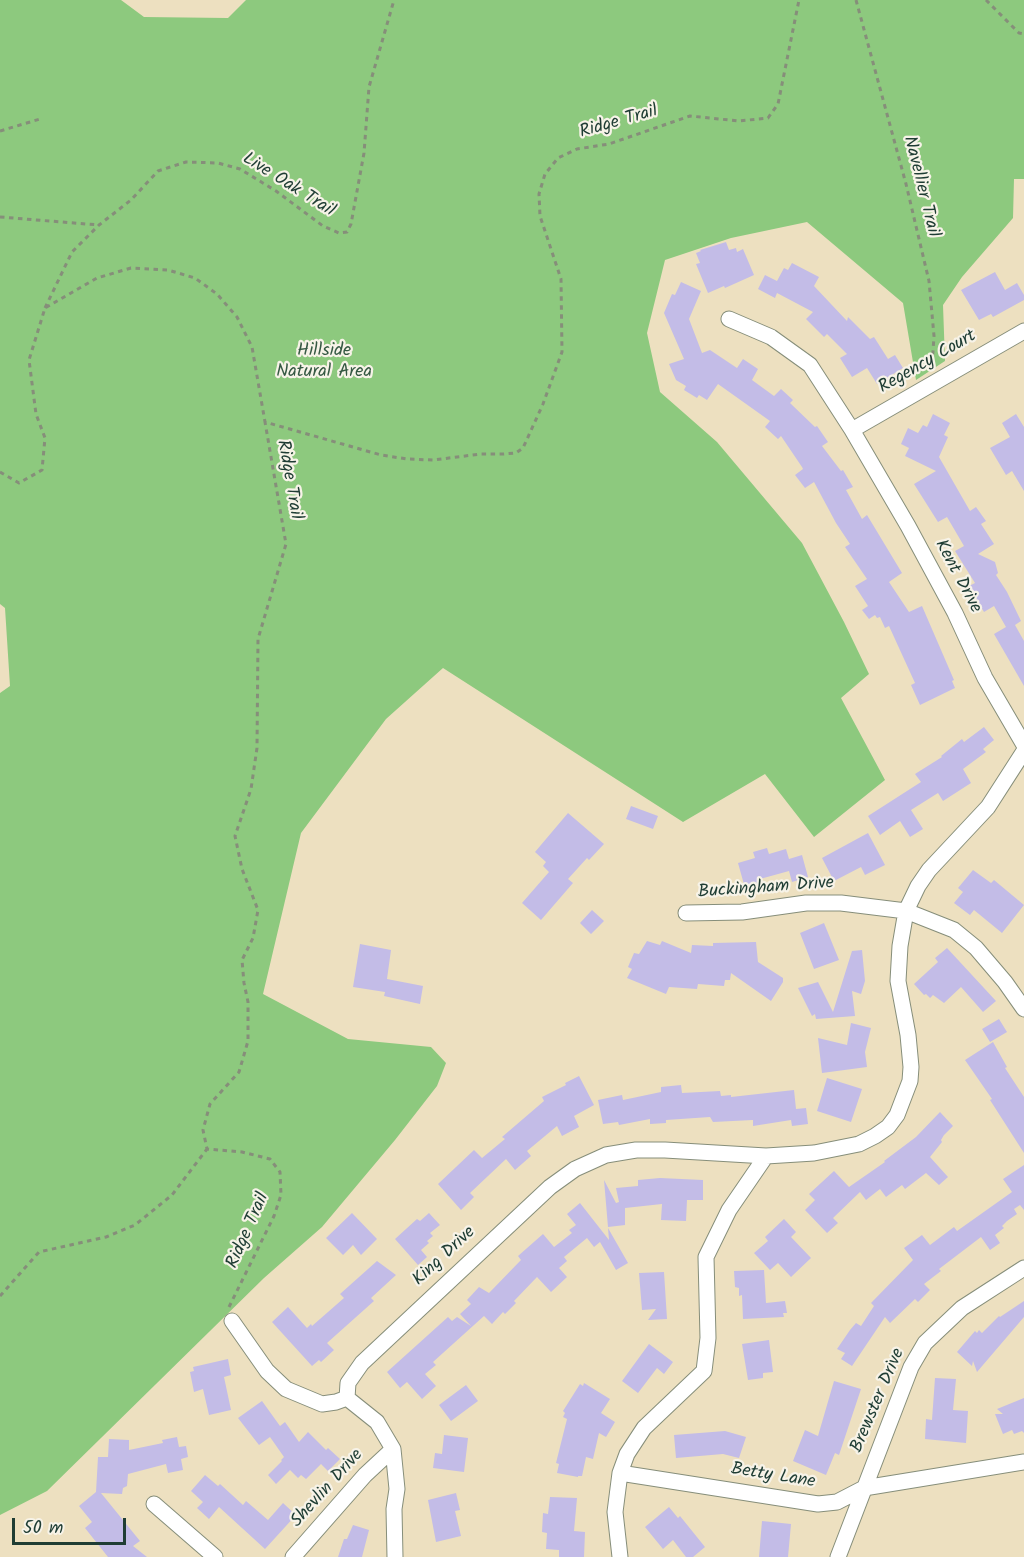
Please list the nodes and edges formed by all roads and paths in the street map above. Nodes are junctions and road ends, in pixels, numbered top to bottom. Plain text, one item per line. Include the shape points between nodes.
1 (394, 0) edge
2 (799, 0) edge
3 (856, 0) edge
4 (986, 0) edge
5 (1024, 34) edge
6 (40, 119) dead end
7 (0, 131) edge
8 (0, 217) edge
9 (99, 225) junction
10 (45, 308) junction
11 (729, 319) dead end
12 (1024, 331) edge
13 (930, 384) junction
14 (265, 422) junction
15 (852, 430) junction
16 (0, 472) edge
17 (1024, 745) edge
18 (1024, 751) edge
19 (906, 912) junction
20 (686, 913) dead end
21 (1024, 1009) edge
22 (207, 1149) junction
23 (766, 1156) junction
24 (1024, 1268) edge
25 (0, 1296) edge
26 (232, 1321) joint
27 (347, 1398) junction
28 (393, 1449) junction
29 (1024, 1462) edge
30 (620, 1473) junction
31 (864, 1488) junction
32 (154, 1504) dead end
33 (215, 1557) edge
34 (293, 1557) edge
35 (395, 1557) edge
36 (620, 1557) edge
37 (838, 1557) edge

1 - 9 path, Live Oak Trail via 369,87 364,153 347,232 323,226 240,169 207,162 186,162 158,171 131,200
2 - 14 path, Ridge Trail via 778,104 768,118 739,121 690,116 609,144 577,149 558,158 545,174 539,194 540,216 561,279 562,352 523,448 516,453 407,459
3 - 13 path, Navellier Trail via 929,281 934,336
4 - 5 path
6 - 7 path
8 - 9 path
9 - 10 path, Live Oak Trail via 72,252
10 - 14 path via 97,278 131,268 168,270 195,278 217,294 237,317 252,347
10 - 16 path, Live Oak Trail via 29,360 36,414 45,438 42,470 19,483
11 - 15 street, Kent Drive via 771,337 810,365
12 - 13 street, Regency Court
13 - 15 street, Regency Court
14 - 22 path, Ridge Trail via 286,544 258,639 257,748 251,789 235,836 242,869 258,910 253,938 242,960 248,1041 239,1072 210,1104 203,1130
15 - 17 street, Kent Drive via 908,526 985,678
18 - 19 street, King Drive via 988,807 929,870
19 - 20 street, Buckingham Drive via 841,903 806,903 742,912
19 - 21 street, Buckingham Drive via 954,930 983,956
19 - 23 street, King Drive via 898,981 911,1067 897,1115 888,1127 859,1144 813,1153
22 - 25 path via 172,1195 135,1225 105,1237 39,1252
22 - 26 path, Ridge Trail via 270,1159 280,1172 281,1195 228,1308
23 - 27 street, King Drive via 636,1150 606,1155 575,1169 533,1202 362,1363 348,1383
23 - 30 street via 729,1210 706,1257 708,1338 704,1371 644,1428
24 - 31 street, Brewster Drive via 962,1308 925,1343 911,1366
26 - 27 street via 267,1371 286,1389 322,1404
27 - 28 street via 377,1422
28 - 34 street, Shevlin Drive via 365,1474
28 - 35 street via 397,1489
29 - 31 street, Betty Lane
30 - 31 street, Betty Lane via 818,1504 837,1503
30 - 36 street via 615,1512
31 - 37 street, Brewster Drive
32 - 33 street

